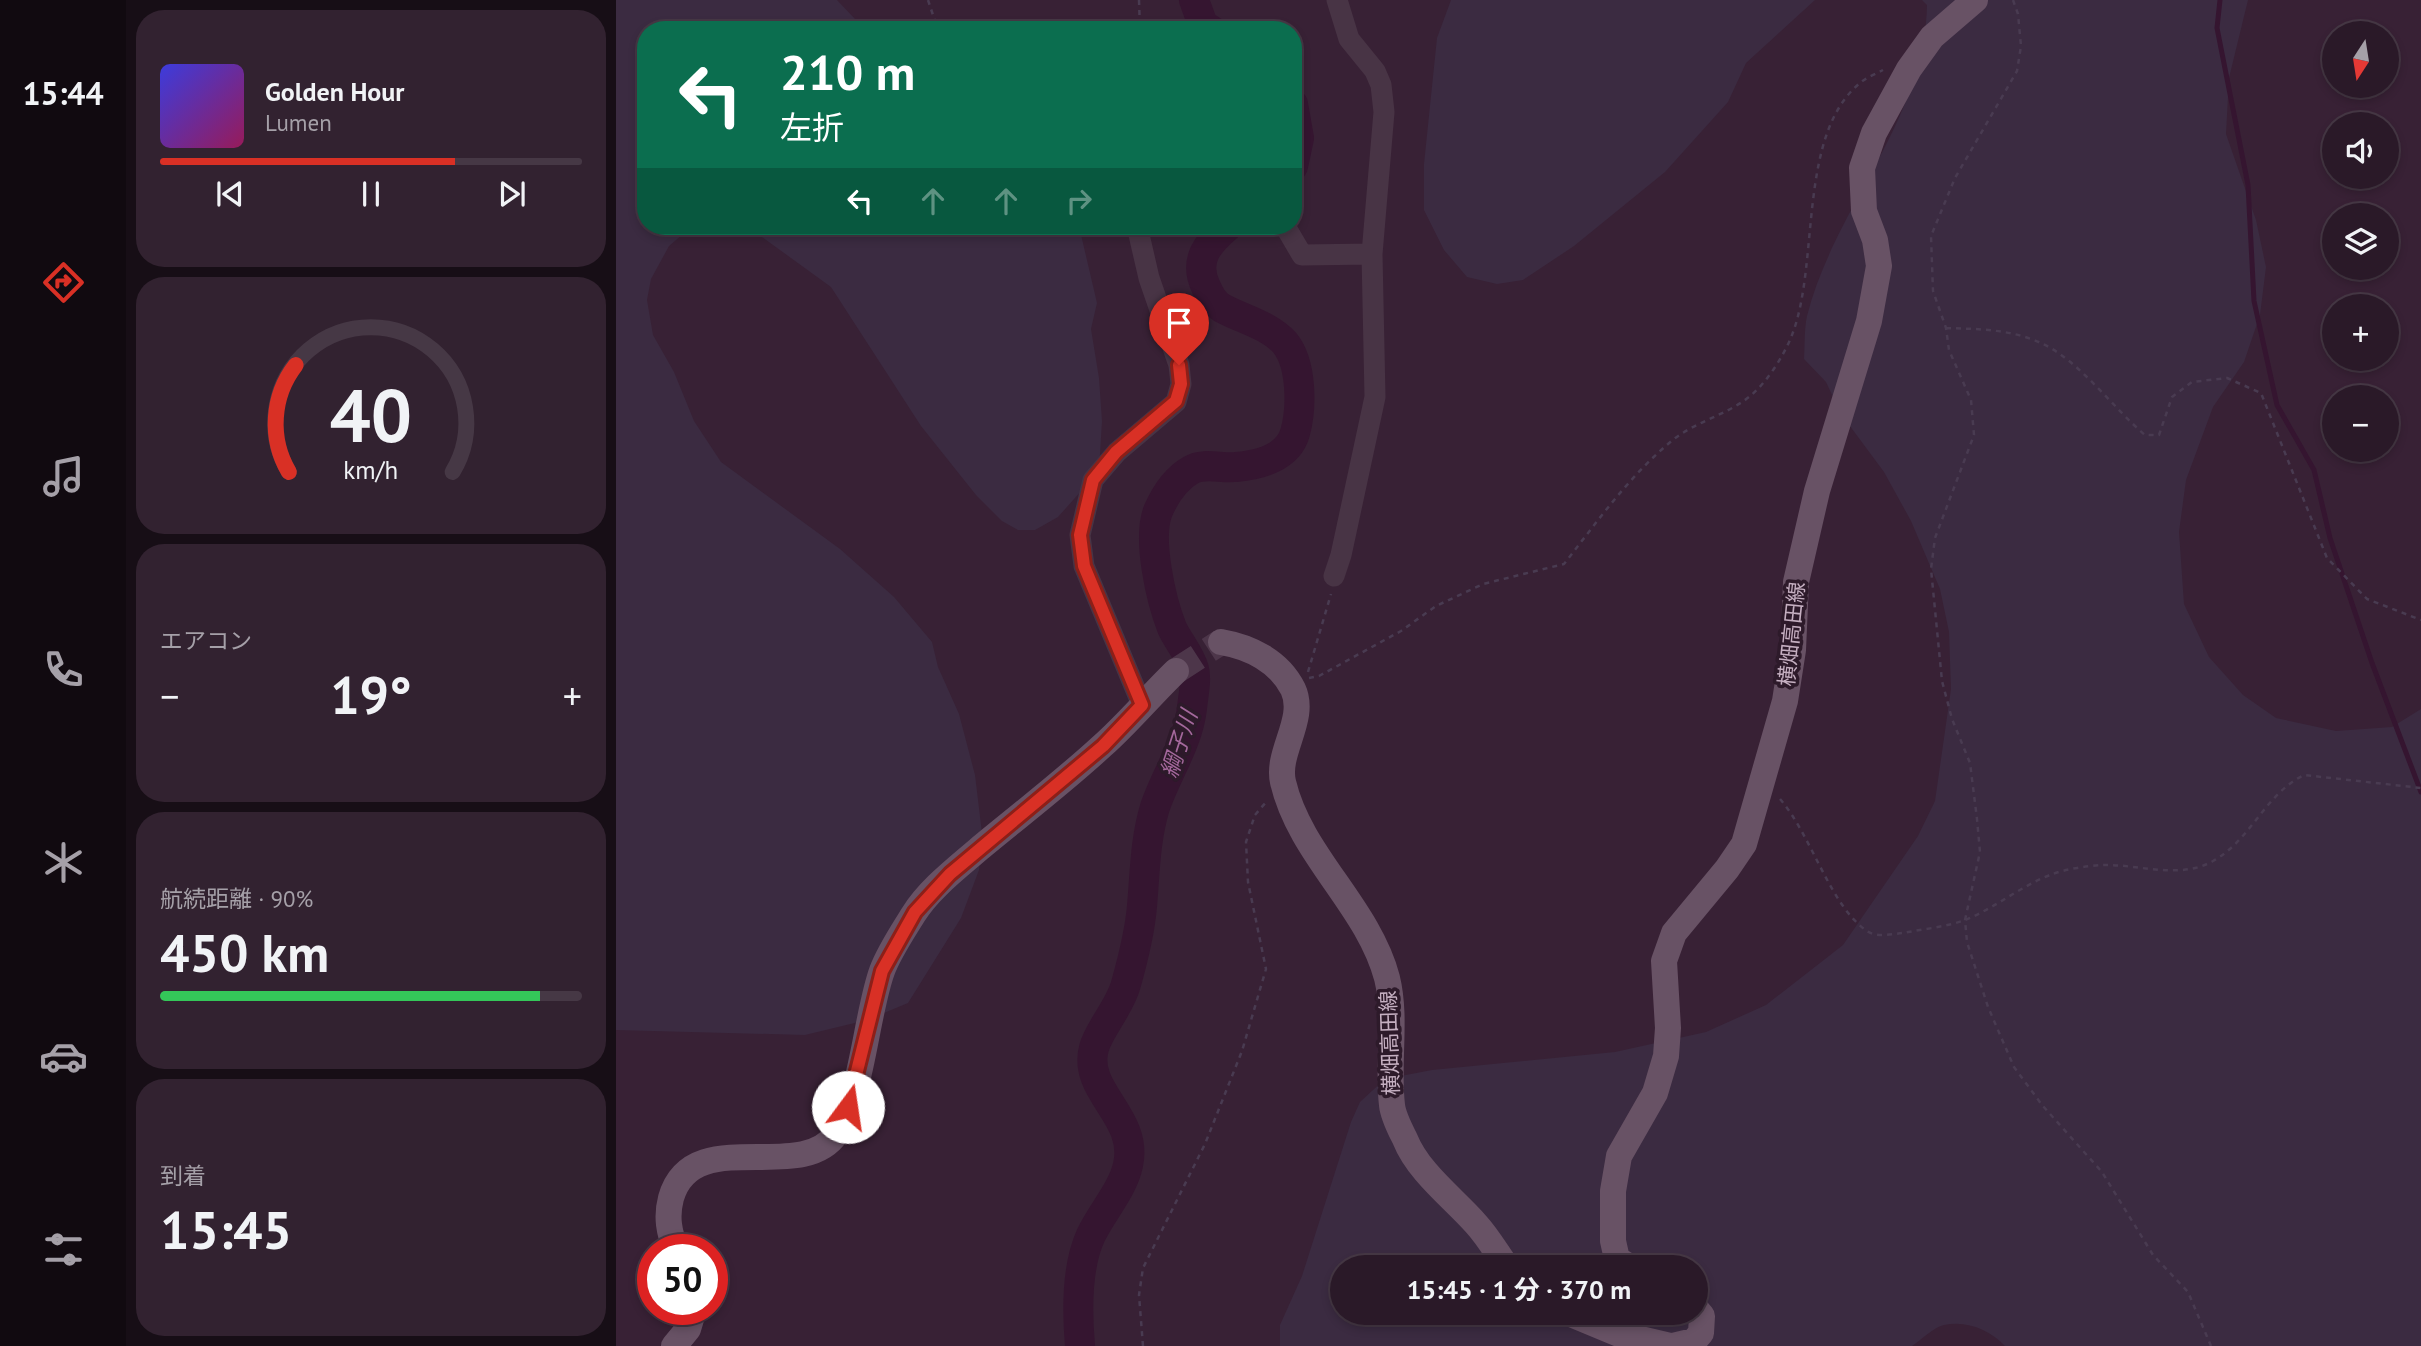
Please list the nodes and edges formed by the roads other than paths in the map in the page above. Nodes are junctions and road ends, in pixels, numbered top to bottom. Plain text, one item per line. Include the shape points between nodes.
1 (1336, 0) edge
2 (1975, 0) edge
3 (1139, 235) edge
4 (1291, 235) edge
5 (1372, 254) junction
6 (1334, 576) road end
7 (1221, 642) dead end
8 (1176, 671) tunnel mouth
9 (1142, 705) junction
10 (670, 1234) edge
11 (1498, 1255) edge
12 (1617, 1255) edge
13 (689, 1325) edge
14 (1597, 1325) edge
15 (1701, 1325) edge
16 (674, 1346) edge
17 (1671, 1346) edge

1 - 5 street via 1349,39 1381,85 1380,190
2 - 12 main road, 横畑高田線 via 1932,37 1909,69 1874,133 1862,168 1864,211 1879,266 1869,321 1817,491 1796,582 1785,701 1744,844 1680,925 1664,961 1666,1056 1655,1093 1619,1156 1613,1191
3 - 9 street via 1181,384 1176,401 1116,452 1093,480 1080,535 1084,566
4 - 5 street via 1302,255
5 - 6 street via 1375,397
7 - 11 main road, 横畑高田線 via 1244,646 1262,656 1280,670 1293,690 1296,704 1281,768 1283,782 1297,820 1348,900 1386,974 1392,999 1392,1108 1406,1144
8 - 9 main road
9 - 10 main road via 1103,746 950,874 915,912 882,971 848,1107 836,1134 805,1154 708,1160 688,1172 674,1186 668,1210
13 - 16 main road
14 - 17 main road
15 - 17 main road via 1694,1341

